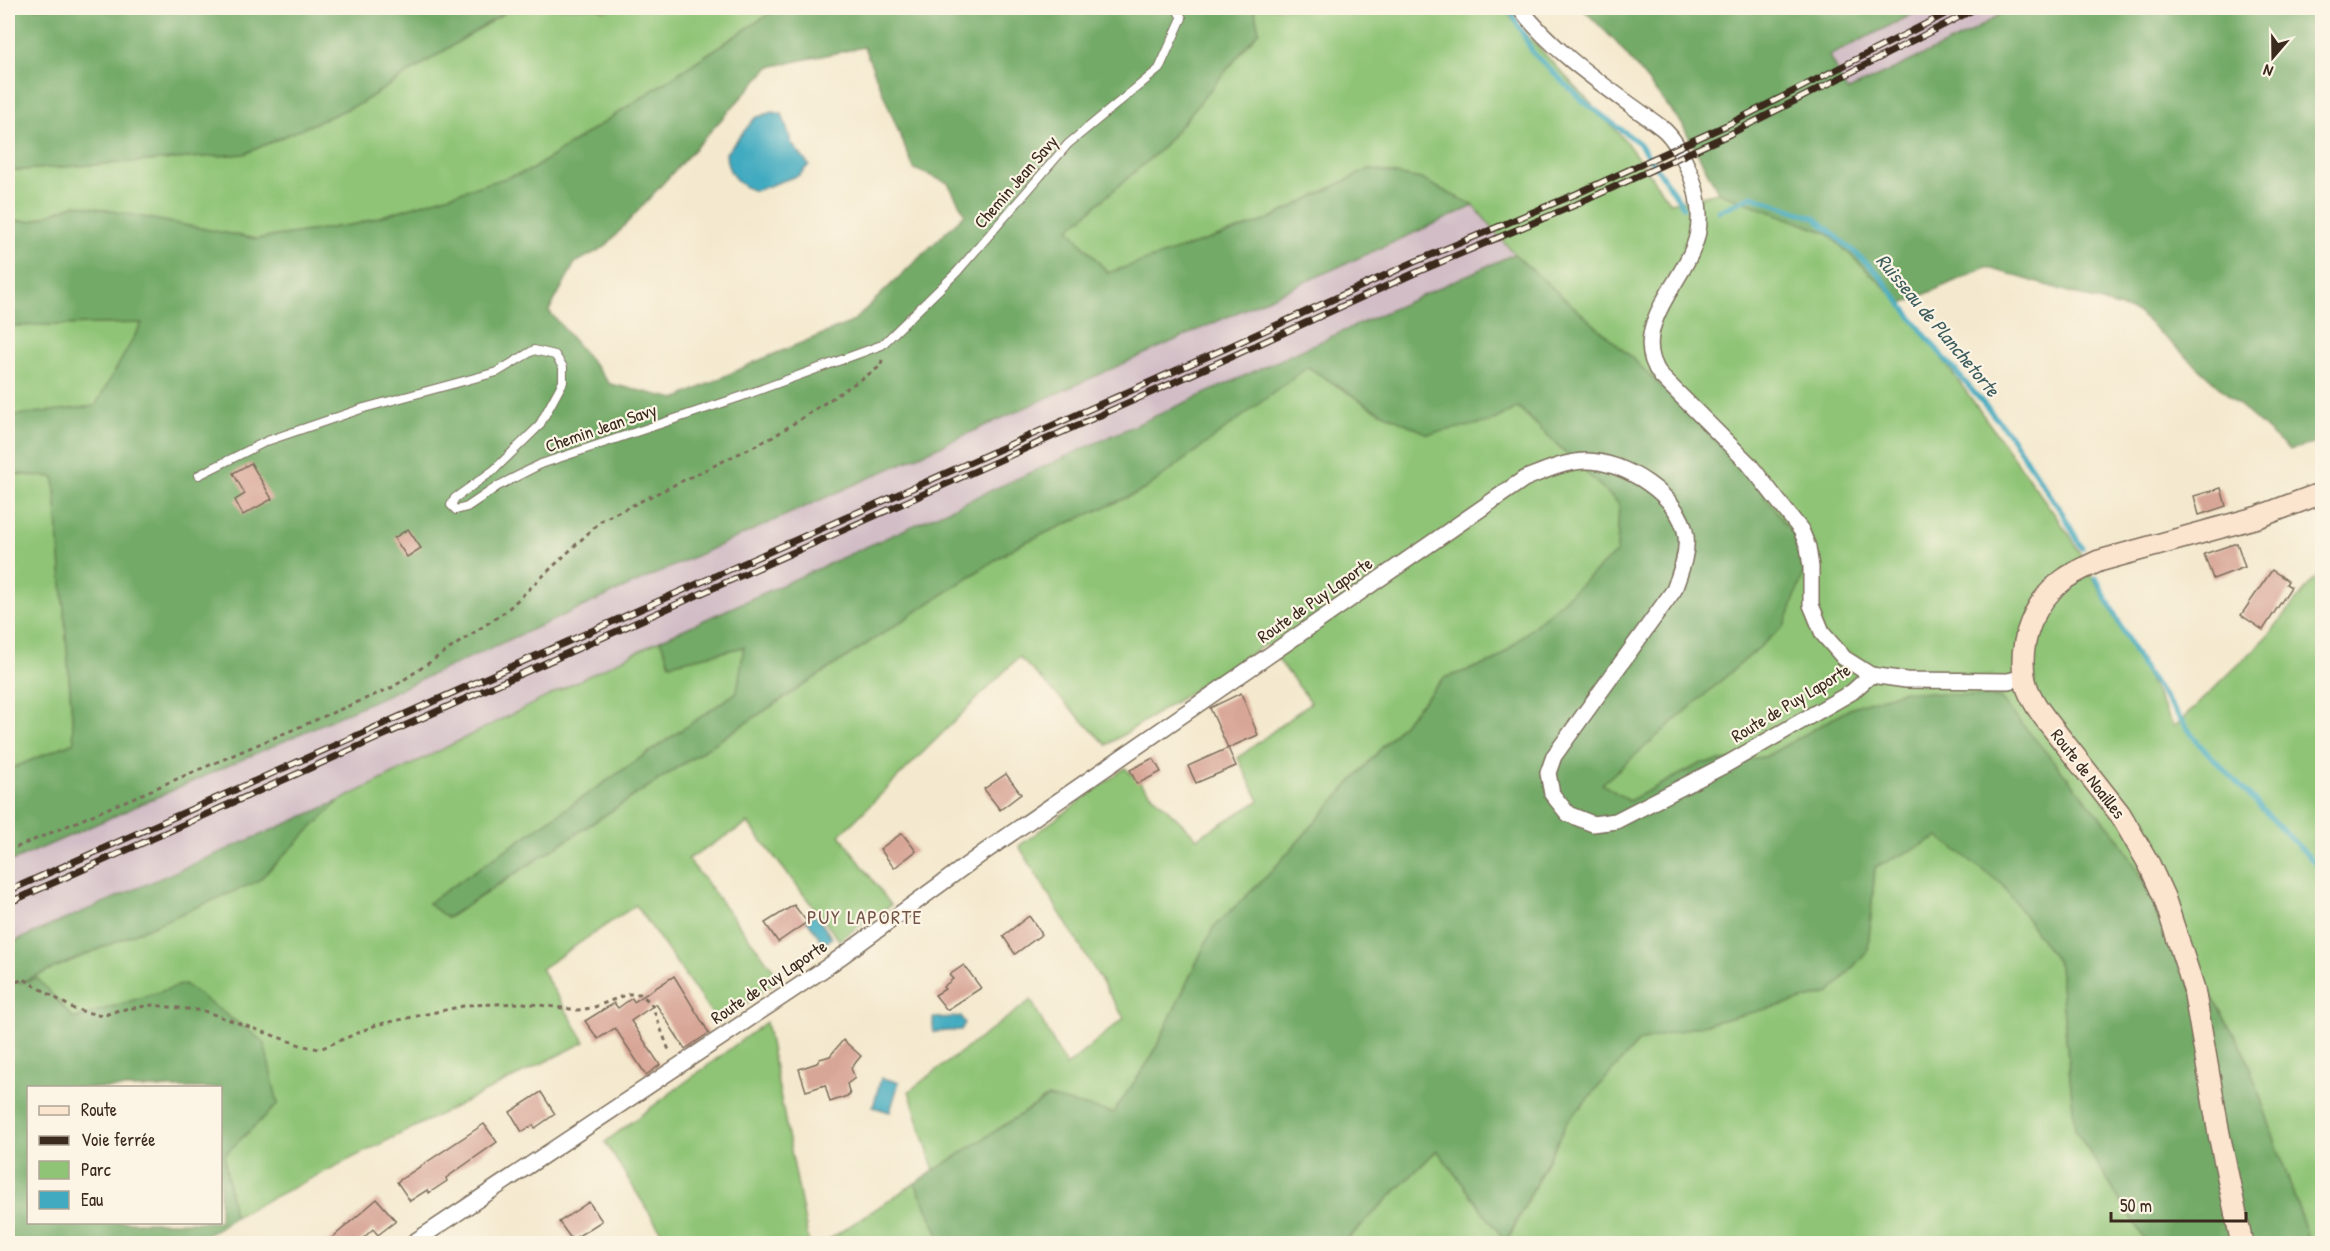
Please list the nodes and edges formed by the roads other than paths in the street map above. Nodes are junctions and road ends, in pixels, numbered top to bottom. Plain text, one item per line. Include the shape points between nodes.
1 (1176, 8) edge
2 (1520, 8) edge
3 (199, 476) dead end
4 (2322, 493) edge
5 (1871, 675) junction
6 (2024, 677) junction
7 (411, 1244) edge
8 (2242, 1244) edge

1 - 3 lane, Chemin Jean Savy via 1182,18 1158,69 1068,144 957,272 882,345 541,464 456,510 451,505 455,498 494,470 539,426 563,382 563,367 555,355 534,350 497,372 364,408 267,441
2 - 5 street via 1570,59 1671,135 1678,147 1697,190 1697,231 1695,245 1655,321 1649,351 1653,366 1749,464 1801,530 1811,567 1811,605 1822,634 1844,658
4 - 6 main road, Route de Noailles via 2258,517 2099,561 2063,580 2044,597 2033,616 2024,642
5 - 6 street via 1917,680 2008,681
5 - 7 street, Route de Puy Laporte via 1852,692 1727,764 1616,821 1593,824 1568,814 1552,794 1548,773 1554,756 1674,590 1683,566 1686,541 1680,518 1670,504 1626,470 1586,461 1560,465 1524,479 983,853 827,967
6 - 8 main road, Route de Noailles via 2044,717 2120,814 2164,897 2194,989

